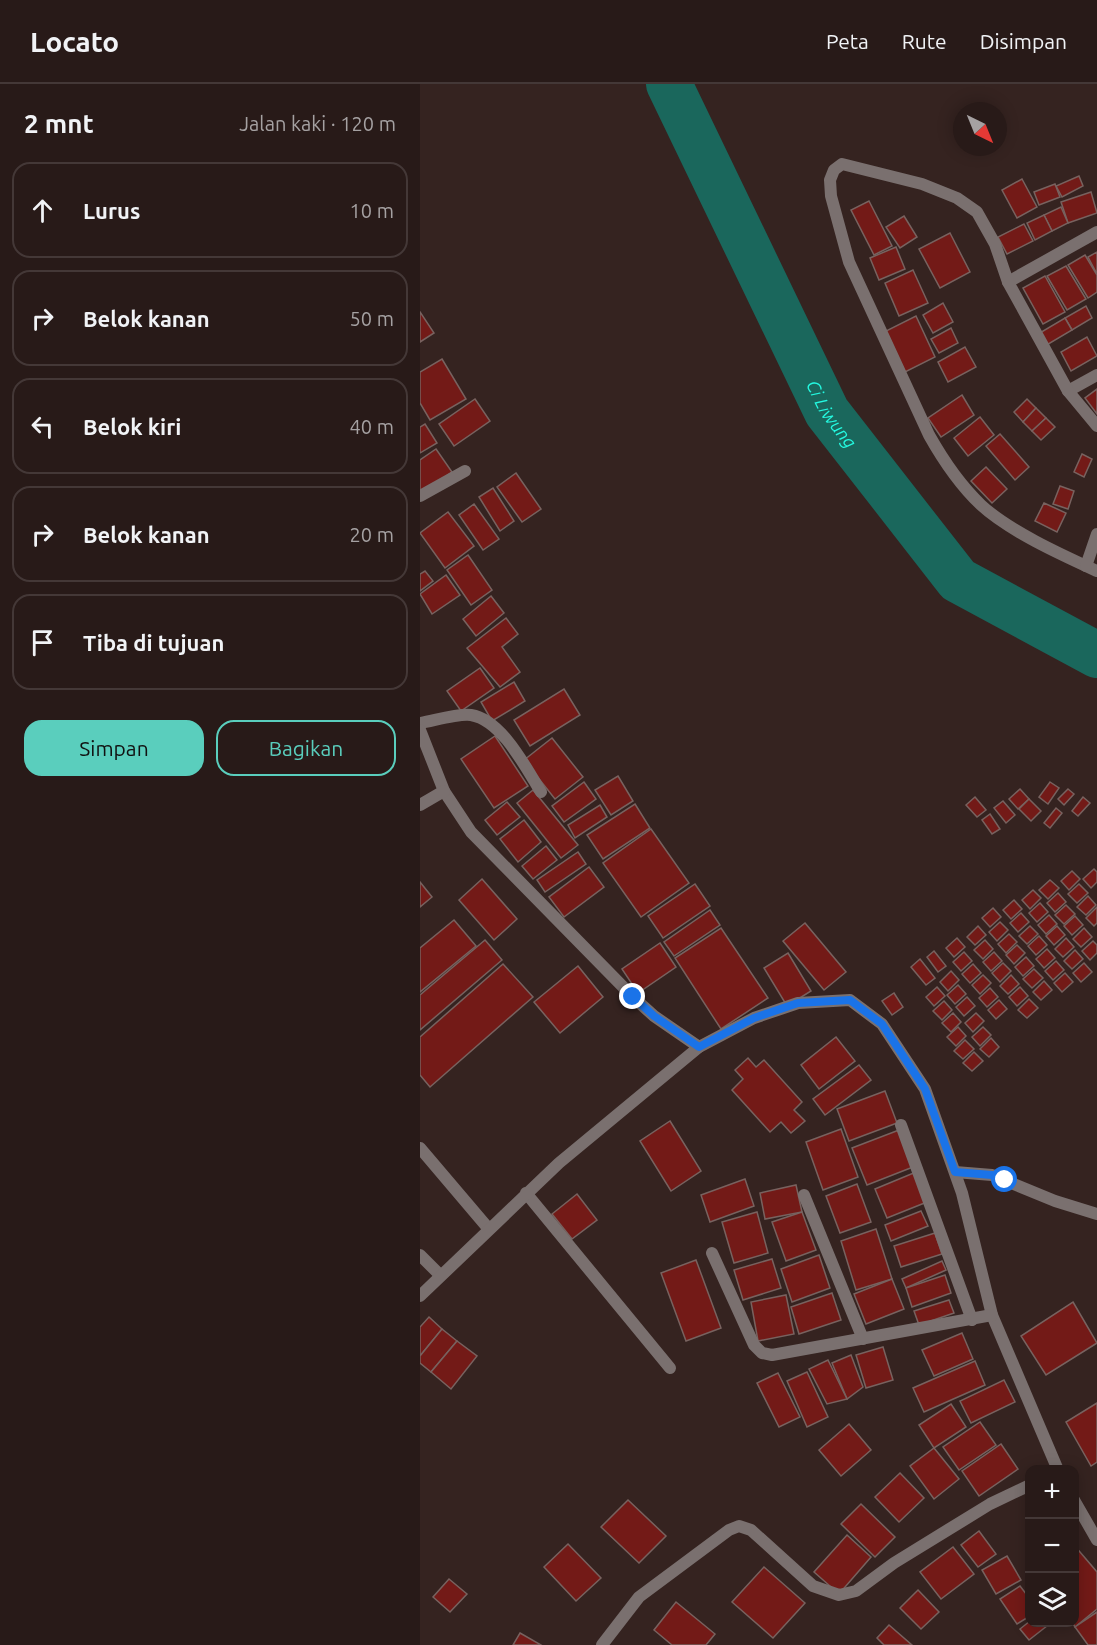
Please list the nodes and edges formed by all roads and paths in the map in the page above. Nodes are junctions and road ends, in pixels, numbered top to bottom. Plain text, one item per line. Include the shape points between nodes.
1 (1097, 232) edge
2 (1008, 282) junction
3 (1097, 375) edge
4 (1068, 391) junction
5 (1097, 426) edge
6 (465, 471) dead end
7 (420, 496) edge
8 (1097, 534) edge
9 (1092, 569) edge
10 (420, 723) edge
11 (420, 730) edge
12 (444, 791) junction
13 (541, 792) dead end
14 (420, 805) edge
15 (699, 1047) junction
16 (901, 1125) dead end
17 (420, 1148) edge
18 (955, 1172) junction
19 (526, 1193) junction
20 (804, 1195) dead end
21 (1097, 1214) edge
22 (488, 1228) junction
23 (712, 1253) dead end
24 (420, 1255) edge
25 (440, 1275) junction
26 (420, 1296) edge
27 (992, 1315) junction
28 (972, 1320) junction
29 (863, 1339) junction
30 (670, 1368) dead end
31 (1056, 1465) edge
32 (1025, 1487) edge
33 (1079, 1509) edge
34 (1097, 1540) edge
35 (602, 1645) edge

1 - 2 street
2 - 4 street
2 - 9 street via 995,244 976,212 957,198 922,184 842,165 834,170 831,196 849,262 944,462 982,506 1041,545
3 - 4 street
4 - 5 street
6 - 7 street
8 - 9 street
10 - 13 street via 471,715 491,725 506,737
11 - 12 street
12 - 14 street
12 - 15 street via 471,832 633,997
15 - 18 street via 754,1018 798,1003 850,1000 882,1024 925,1089
15 - 19 street
16 - 28 street
17 - 22 street
18 - 21 street via 992,1175
18 - 27 street
19 - 22 street
19 - 30 street
20 - 29 street
22 - 25 street
23 - 29 street via 754,1345 762,1353 772,1355
24 - 25 street
25 - 26 street
27 - 28 street
27 - 31 street
28 - 29 street
32 - 35 street via 942,1533 856,1591 839,1595 813,1586 751,1530 729,1530 639,1597
33 - 34 street

